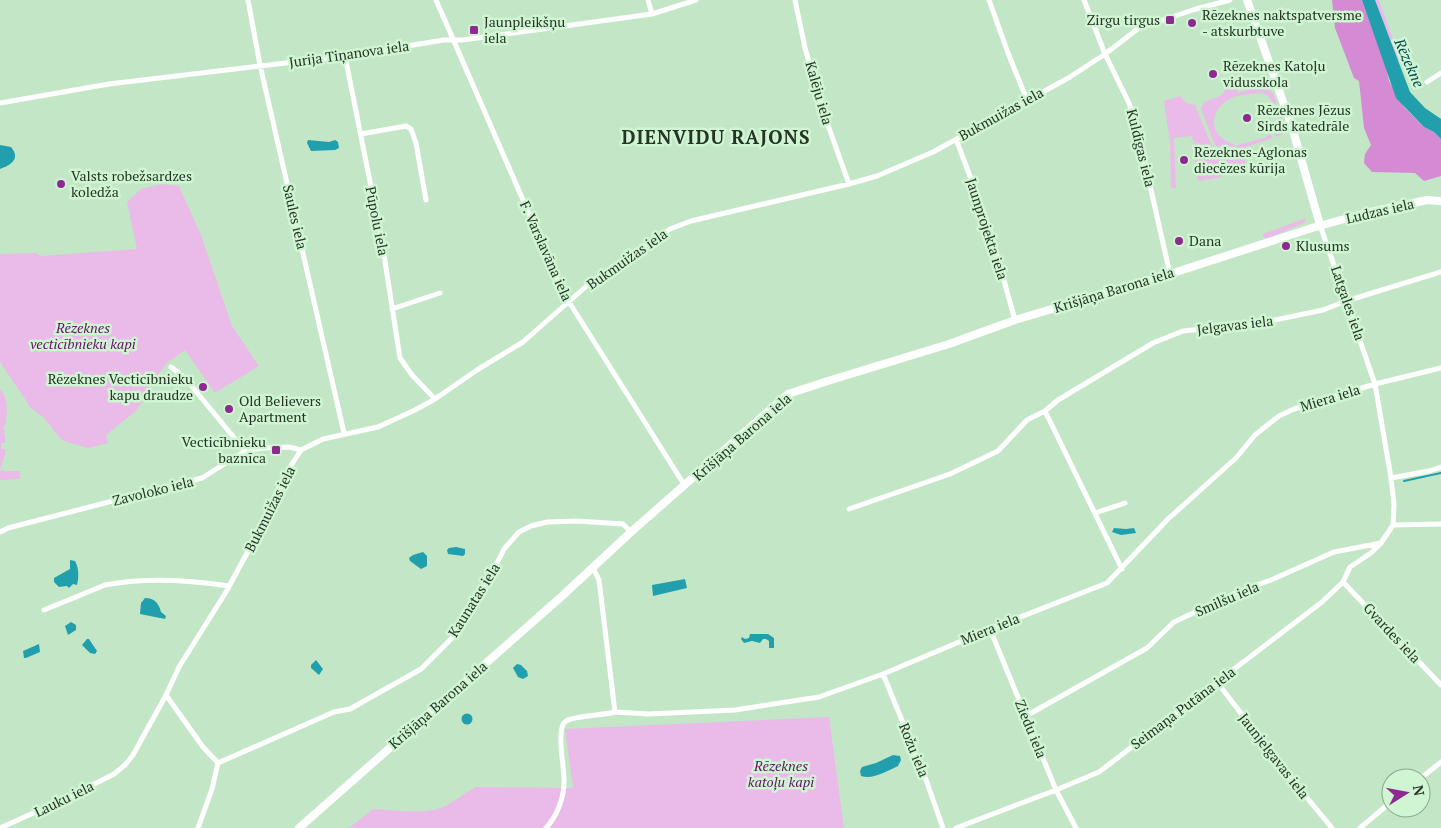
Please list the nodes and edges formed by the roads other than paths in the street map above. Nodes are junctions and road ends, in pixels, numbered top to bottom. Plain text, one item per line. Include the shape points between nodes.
1 (248, 0) edge
2 (436, 0) edge
3 (648, 0) edge
4 (696, 0) edge
5 (795, 0) edge
6 (989, 0) edge
7 (1084, 0) edge
8 (1230, 0) edge
9 (1247, 0) edge
10 (652, 14) junction
11 (453, 40) junction
12 (1105, 54) junction
13 (345, 56) junction
14 (260, 66) junction
15 (1441, 73) edge
16 (1426, 82) dead end
17 (1027, 100) junction
18 (0, 103) edge
19 (361, 134) junction
20 (956, 139) junction
21 (849, 184) junction
22 (426, 200) dead end
23 (1441, 201) edge
24 (1320, 225) junction
25 (1441, 272) edge
26 (1170, 274) junction
27 (440, 293) dead end
28 (1346, 301) junction
29 (568, 302) junction
30 (392, 309) junction
31 (1015, 320) junction
32 (171, 367) dead end
33 (1441, 368) edge
34 (1375, 384) junction
35 (435, 399) junction
36 (1045, 411) junction
37 (344, 433) junction
38 (301, 450) junction
39 (245, 451) junction
40 (1441, 468) edge
41 (1391, 478) junction
42 (685, 486) junction
43 (1125, 503) dead end
44 (849, 509) dead end
45 (1095, 512) junction
46 (1441, 524) edge
47 (1392, 526) junction
48 (0, 532) edge
49 (630, 532) junction
50 (1381, 543) junction
51 (593, 568) junction
52 (1122, 569) junction
53 (1343, 582) junction
54 (229, 586) junction
55 (44, 610) dead end
56 (990, 629) junction
57 (883, 674) junction
58 (1217, 682) junction
59 (1441, 685) edge
60 (166, 695) junction
61 (615, 712) junction
62 (1026, 716) junction
63 (1441, 762) edge
64 (218, 764) junction
65 (125, 765) joint
66 (1431, 770) edge
67 (1056, 790) junction
68 (1381, 810) edge
69 (0, 828) edge
70 (198, 828) edge
71 (299, 828) edge
72 (546, 828) edge
73 (943, 828) edge
74 (956, 828) edge
75 (1076, 828) edge
76 (1332, 828) edge
77 (1360, 828) edge

1 - 14 street, Saules iela
2 - 11 street, F. Varslavāna iela
3 - 10 street
4 - 10 street, Jurija Tiņanova iela
5 - 21 street, Kalēju iela via 824,114
6 - 17 street
7 - 12 street, Kuldīgas iela
8 - 12 street, Bukmuižas iela via 1139,28
9 - 24 main road, Latgales iela via 1292,127
10 - 11 street, Jurija Tiņanova iela
11 - 13 street, Jurija Tiņanova iela
11 - 29 street, F. Varslavāna iela
12 - 17 street, Bukmuižas iela
12 - 26 street, Kuldīgas iela via 1130,103
13 - 14 street, Jurija Tiņanova iela
13 - 19 street, Pūpolu iela
14 - 18 street, Jurija Tiņanova iela via 109,84
14 - 37 street, Saules iela
15 - 16 street
17 - 20 street, Bukmuižas iela
19 - 22 street via 406,126 412,129
19 - 30 street, Pūpolu iela
20 - 21 street, Bukmuižas iela via 906,164
20 - 31 street, Jaunprojekta iela via 989,227
21 - 29 street, Bukmuižas iela via 691,221 670,229 591,282
23 - 24 main road, Ludzas iela via 1427,200
24 - 26 main road, Krišjāņa Barona iela
24 - 28 street, Latgales iela
25 - 28 street, Jelgavas iela
26 - 31 main road, Krišjāņa Barona iela
27 - 30 street
28 - 34 street, Latgales iela
28 - 36 street, Jelgavas iela via 1323,310 1260,323 1184,331 1153,343
29 - 35 street, Bukmuižas iela via 523,342
29 - 42 street, F. Varslavāna iela
30 - 35 street, Pūpolu iela via 400,358
31 - 42 main road, Krišjāņa Barona iela via 788,394
32 - 39 street
33 - 34 street, Miera iela
34 - 41 street, Latgales iela
34 - 52 street, Miera iela via 1278,416 1168,519
35 - 37 street, Bukmuižas iela via 378,426
36 - 44 street, Jelgavas iela via 1027,420 998,451 950,474
36 - 45 street
37 - 38 street, Bukmuižas iela
38 - 39 street, Zavoloko iela via 288,447
38 - 54 street, Bukmuižas iela
39 - 48 street, Zavoloko iela via 202,478
40 - 41 street
41 - 47 street, Latgales iela
42 - 49 main road, Krišjāņa Barona iela
43 - 45 street
45 - 52 street
46 - 47 street
47 - 50 street
49 - 51 main road, Krišjāņa Barona iela
49 - 64 street, Kaunatas iela via 623,524 577,520 525,528 509,542 455,635 420,670 350,709 334,712
50 - 53 street, Seimaņa Putāna iela via 1350,567
50 - 62 street, Smilšu iela via 1334,552 1174,622 1147,648
51 - 61 street via 600,580
51 - 71 main road, Krišjāņa Barona iela
52 - 56 street, Miera iela via 1108,583
53 - 58 street, Seimaņa Putāna iela via 1322,602
53 - 59 street, Gvardes iela
54 - 55 street via 199,582 115,583
54 - 60 street, Bukmuižas iela via 179,667
56 - 57 street, Miera iela
56 - 62 street, Ziedu iela
57 - 61 street, Miera iela via 819,697 735,710 648,714
57 - 73 street, Rožu iela
58 - 67 street, Seimaņa Putāna iela via 1099,772
58 - 76 street, Jaunjelgavas iela
60 - 64 street
60 - 65 street, Bukmuižas iela
61 - 72 street, Miera iela via 568,720 562,726 562,796
62 - 67 street, Ziedu iela
63 - 66 street
64 - 70 street
65 - 69 street, Lauku iela via 69,797
67 - 74 street, Seimaņa Putāna iela
67 - 75 street, Ziedu iela
68 - 77 street

